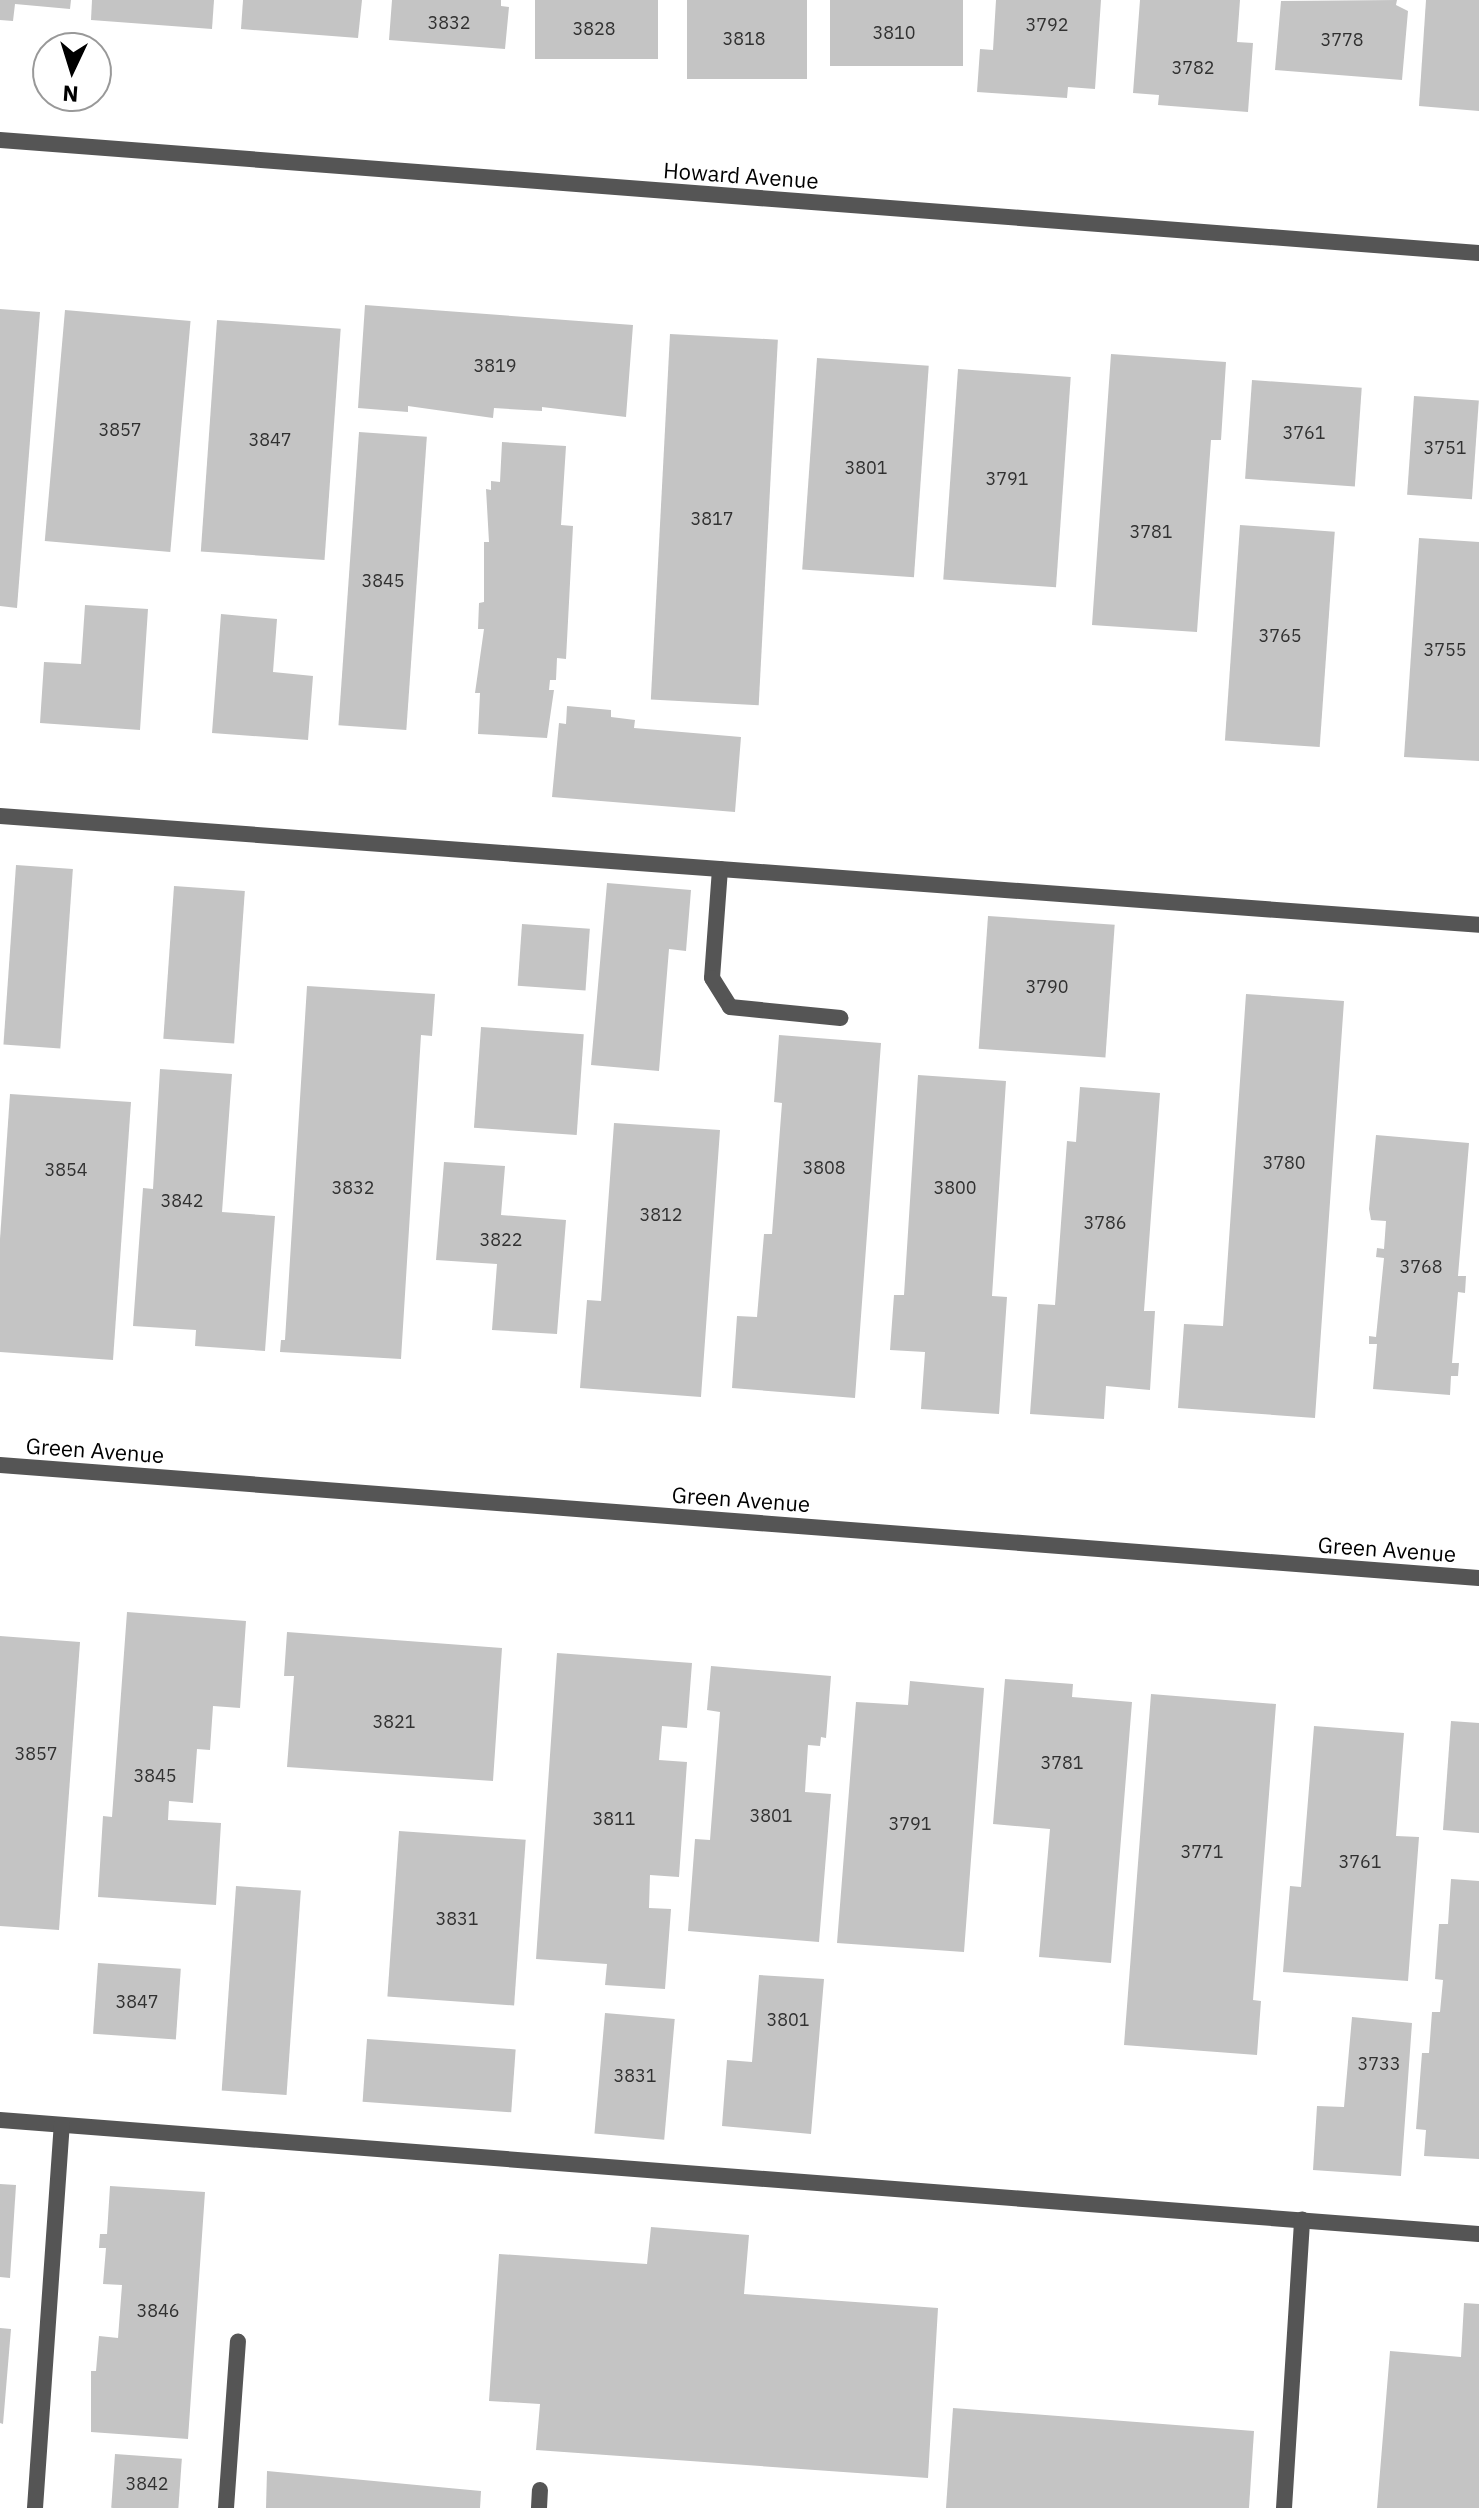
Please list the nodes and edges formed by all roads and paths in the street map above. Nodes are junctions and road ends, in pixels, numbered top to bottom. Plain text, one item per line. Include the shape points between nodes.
1 (0, 140) edge
2 (1479, 253) edge
3 (0, 816) edge
4 (720, 869) junction
5 (1479, 925) edge
6 (840, 1018) dead end
7 (0, 1465) edge
8 (1479, 1578) edge
9 (0, 2120) edge
10 (62, 2125) junction
11 (1302, 2220) junction
12 (1479, 2234) edge
13 (238, 2341) dead end
14 (540, 2490) dead end
15 (35, 2508) edge
16 (226, 2508) edge
17 (539, 2508) edge
18 (1284, 2508) edge

1 - 2 street, Howard Avenue
3 - 4 street
4 - 5 street
4 - 6 street via 712,978 730,1007
7 - 8 street, Green Avenue
9 - 10 street
10 - 11 street
10 - 15 street
11 - 12 street
11 - 18 street
13 - 16 street
14 - 17 street

